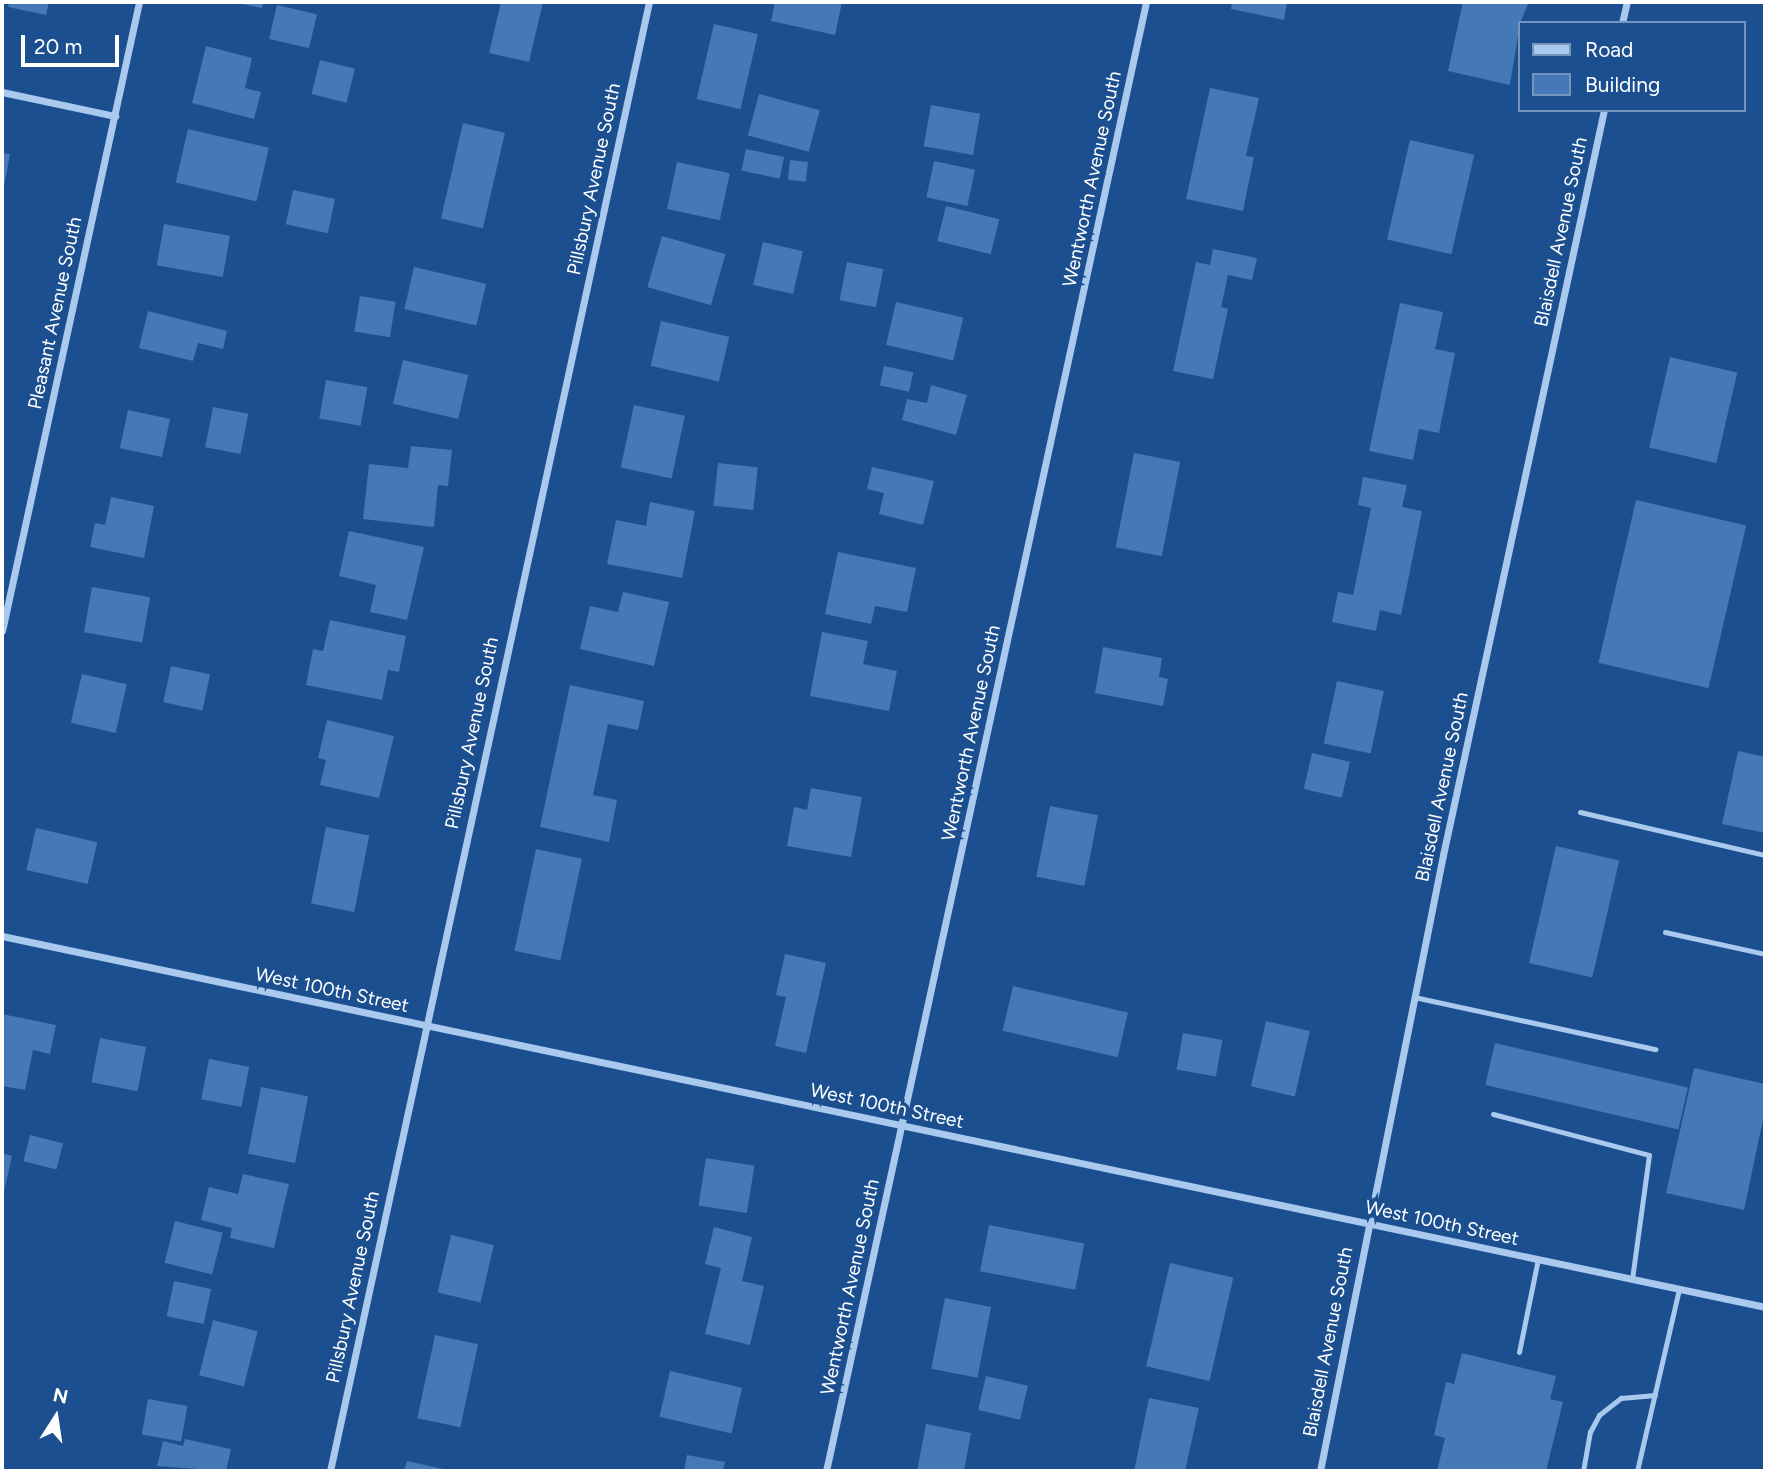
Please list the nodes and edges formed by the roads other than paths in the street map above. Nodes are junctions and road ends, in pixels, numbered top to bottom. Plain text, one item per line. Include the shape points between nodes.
1 (139, 2) edge
2 (649, 2) edge
3 (1146, 2) edge
4 (1627, 2) edge
5 (1622, 21) edge
6 (2, 92) edge
7 (1604, 112) edge
8 (115, 116) junction
9 (2, 631) edge
10 (1580, 812) dead end
11 (1765, 855) edge
12 (1665, 932) dead end
13 (2, 936) edge
14 (1765, 954) edge
15 (1414, 997) junction
16 (424, 1026) junction
17 (1655, 1049) dead end
18 (1493, 1114) dead end
19 (901, 1126) junction
20 (1367, 1224) junction
21 (1538, 1259) junction
22 (1632, 1279) junction
23 (1679, 1289) junction
24 (1765, 1307) edge
25 (1519, 1352) dead end
26 (1655, 1395) junction
27 (330, 1471) edge
28 (826, 1471) edge
29 (1320, 1471) edge
30 (1583, 1471) edge
31 (1637, 1471) edge

1 - 8 street, Pleasant Avenue South
2 - 16 street, Pillsbury Avenue South
3 - 19 street, Wentworth Avenue South
4 - 5 street
6 - 8 street
7 - 15 street, Blaisdell Avenue South
8 - 9 street, Pleasant Avenue South
10 - 11 lane
12 - 14 lane
13 - 16 street, West 100th Street
15 - 17 lane
15 - 20 street, Blaisdell Avenue South
16 - 19 street, West 100th Street
16 - 27 street, Pillsbury Avenue South
18 - 22 lane via 1649,1155
19 - 20 street, West 100th Street
19 - 28 street, Wentworth Avenue South
20 - 21 street, West 100th Street
20 - 29 street, Blaisdell Avenue South
21 - 22 street, West 100th Street
21 - 25 lane
22 - 23 street, West 100th Street
23 - 24 street, West 100th Street
23 - 26 lane
26 - 30 lane via 1621,1398 1599,1415 1590,1432
26 - 31 lane

